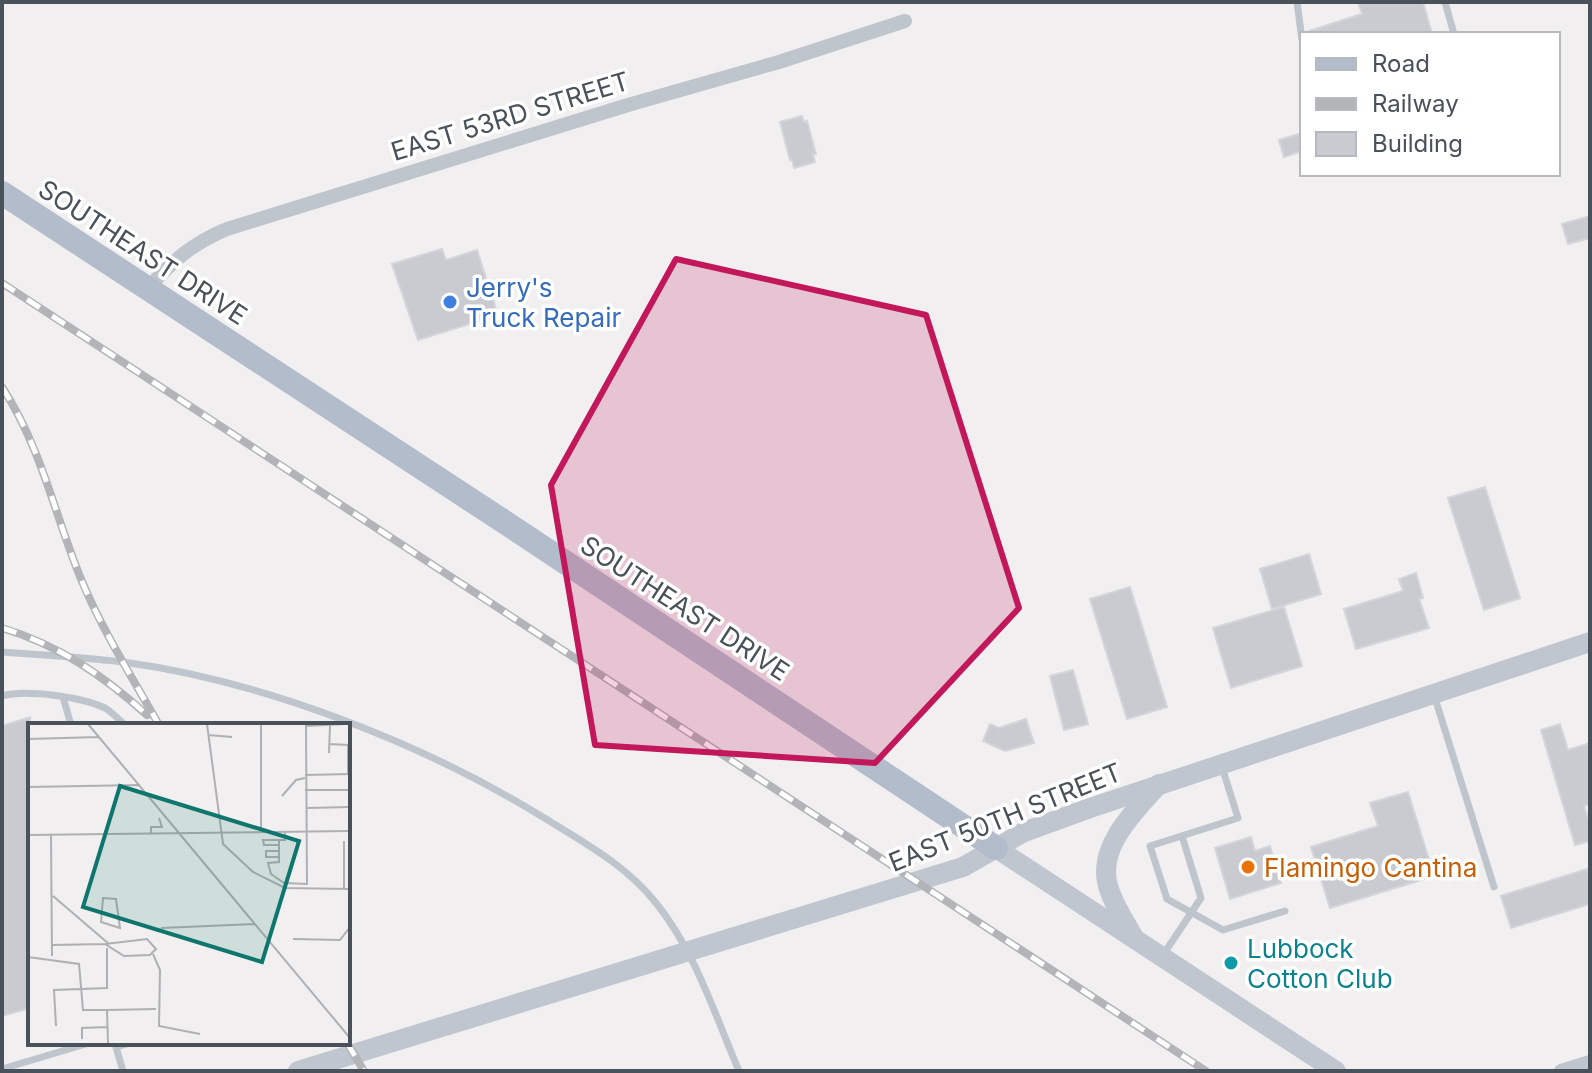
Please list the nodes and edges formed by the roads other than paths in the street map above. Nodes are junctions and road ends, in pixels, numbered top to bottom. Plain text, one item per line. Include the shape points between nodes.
1 (1297, 2) edge
2 (1445, 2) edge
3 (905, 21) dead end
4 (1301, 32) edge
5 (1453, 32) edge
6 (2, 193) edge
7 (147, 289) junction
8 (1590, 642) edge
9 (2, 652) edge
10 (1433, 693) junction
11 (2, 696) edge
12 (63, 697) junction
13 (70, 723) edge
14 (123, 723) edge
15 (347, 723) edge
16 (350, 724) edge
17 (1221, 763) junction
18 (1159, 784) junction
19 (1182, 836) junction
20 (996, 848) junction
21 (1494, 887) dead end
22 (1285, 911) dead end
23 (1192, 912) junction
24 (1135, 940) junction
25 (687, 952) junction
26 (1161, 957) junction
27 (82, 1045) edge
28 (112, 1045) edge
29 (123, 1045) edge
30 (116, 1047) junction
31 (1590, 1062) edge
32 (335, 1066) edge
33 (2, 1069) edge
34 (123, 1071) edge
35 (298, 1071) edge
36 (739, 1071) edge
37 (1336, 1071) edge
38 (1561, 1071) edge

1 - 4 lane
2 - 5 lane
3 - 7 street, EAST 53RD STREET via 227,229 178,256
6 - 7 main road, SOUTHEAST DRIVE
7 - 20 main road, SOUTHEAST DRIVE
8 - 10 main road, EAST 50TH STREET
9 - 15 lane via 123,662 201,676
10 - 17 main road, EAST 50TH STREET
10 - 21 lane
11 - 12 lane via 18,691
12 - 13 lane
12 - 14 lane via 105,708
16 - 25 lane via 427,754 512,798 607,857 656,902
17 - 18 main road, EAST 50TH STREET
17 - 19 lane via 1238,818
18 - 20 main road, EAST 50TH STREET via 1024,832
18 - 24 main road via 1118,835 1108,857 1107,883
19 - 23 lane via 1201,898
19 - 23 lane via 1150,846 1167,899
20 - 24 main road, SOUTHEAST DRIVE
20 - 25 main road, EAST 50TH STREET via 963,867
22 - 23 lane via 1223,930
23 - 26 lane
24 - 26 main road, SOUTHEAST DRIVE
25 - 32 main road, EAST 50TH STREET
25 - 36 lane
26 - 37 main road, SOUTHEAST DRIVE
27 - 33 lane
28 - 30 lane
29 - 30 lane
30 - 34 lane
31 - 38 street
32 - 35 main road, EAST 50TH STREET

